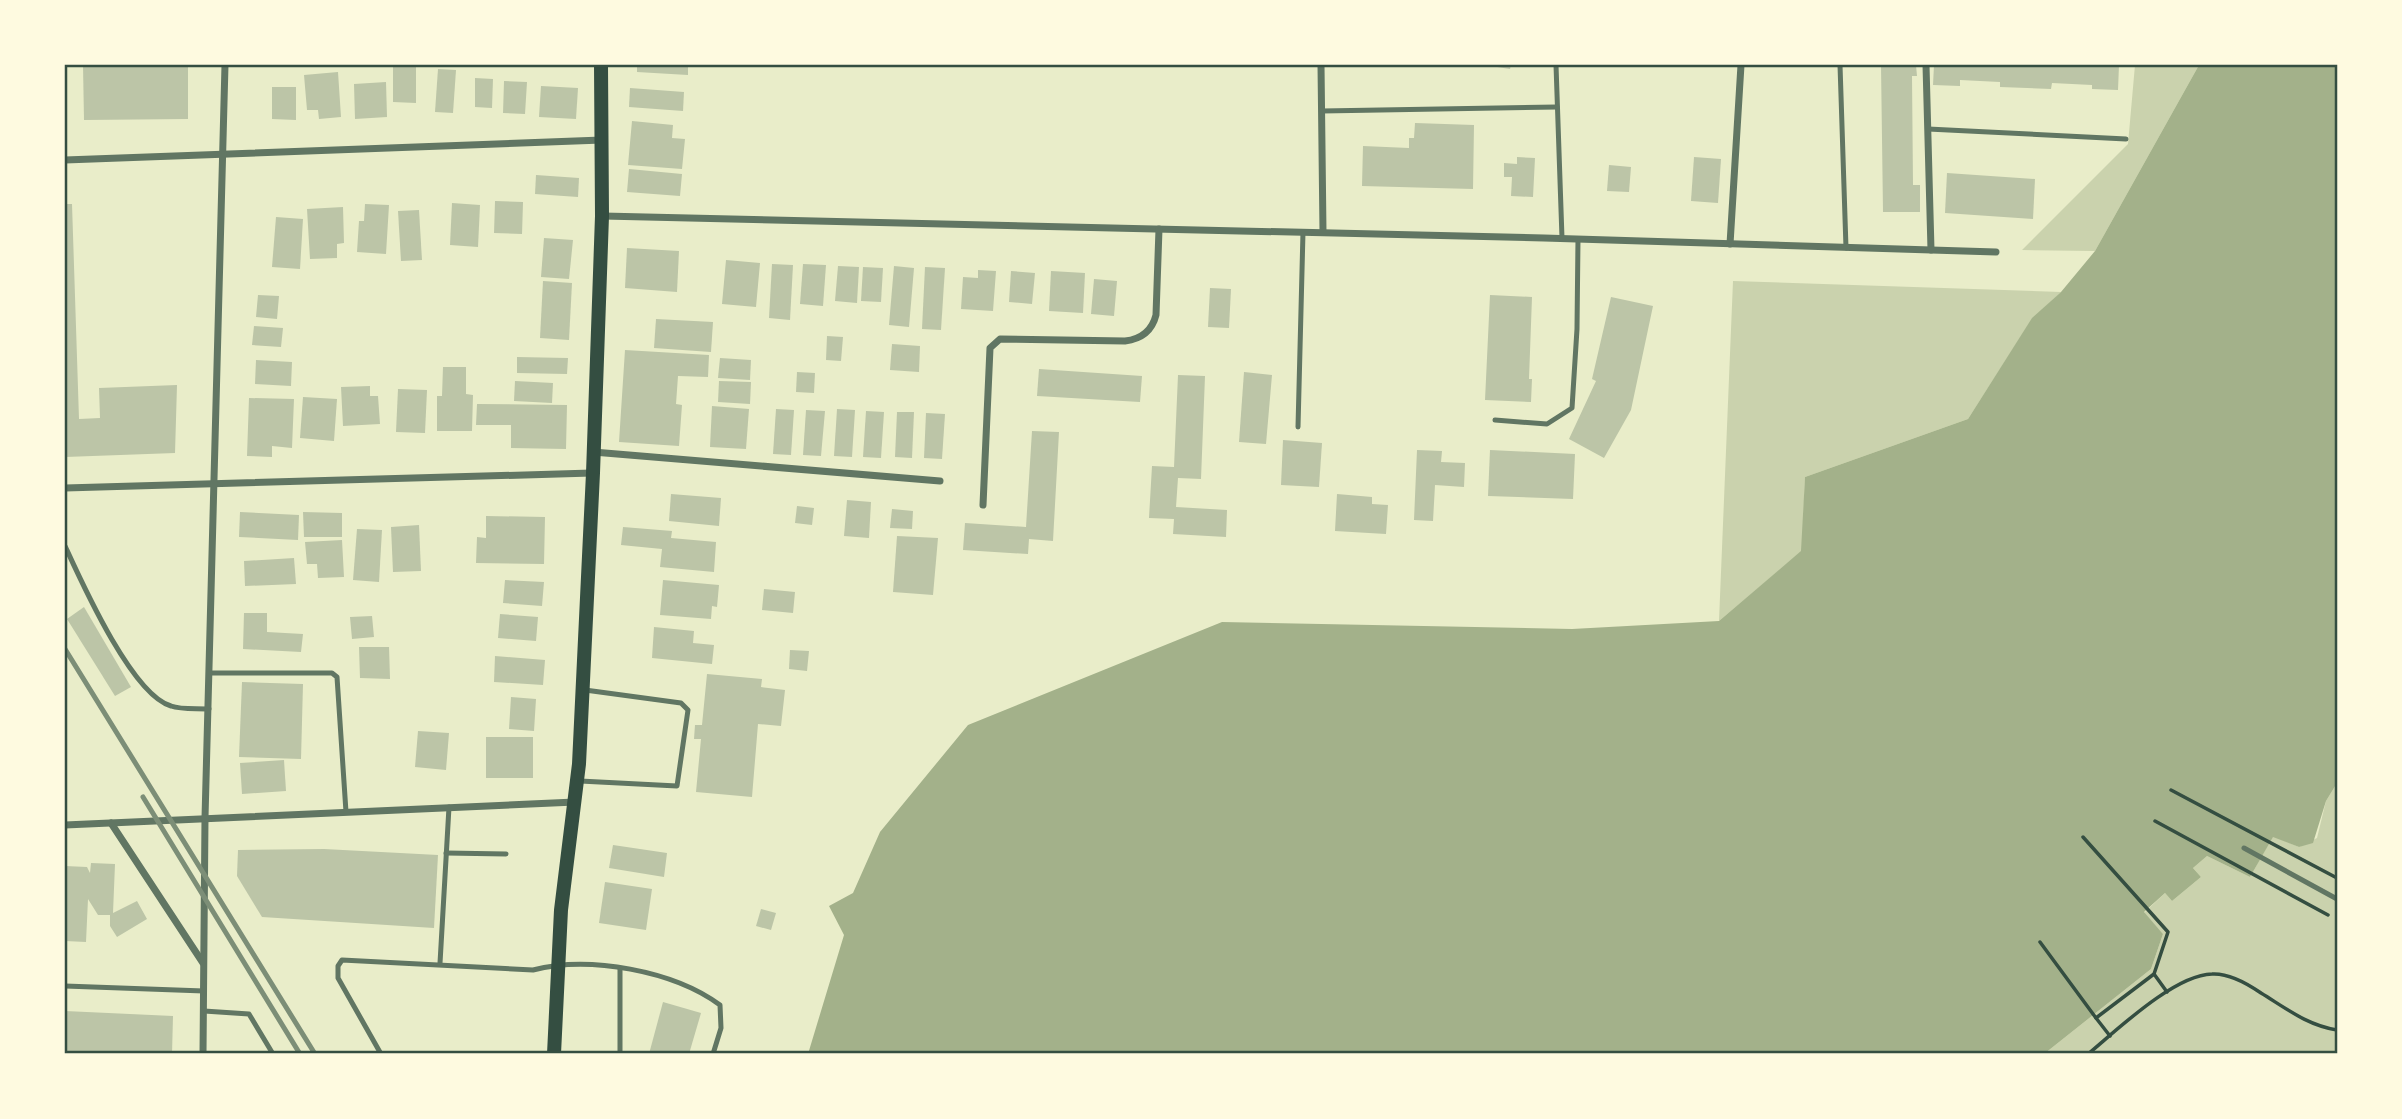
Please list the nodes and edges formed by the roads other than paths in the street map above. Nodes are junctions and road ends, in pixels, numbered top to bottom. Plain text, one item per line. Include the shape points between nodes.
1 (225, 65) edge
2 (601, 65) edge
3 (1321, 65) edge
4 (1556, 65) edge
5 (1741, 65) edge
6 (1840, 65) edge
7 (1926, 65) edge
8 (1558, 107) junction
9 (1322, 111) junction
10 (1928, 129) junction
11 (2126, 139) dead end
12 (602, 140) junction
13 (222, 155) junction
14 (65, 160) edge
15 (602, 216) junction
16 (1158, 229) junction
17 (1303, 232) junction
18 (1323, 232) junction
19 (1562, 238) junction
20 (1578, 239) junction
21 (1730, 244) junction
22 (1846, 248) junction
23 (1931, 250) junction
24 (1996, 253) dead end
25 (1494, 420) dead end
26 (1298, 427) dead end
27 (592, 452) junction
28 (593, 473) junction
29 (940, 481) dead end
30 (215, 482) junction
31 (65, 488) edge
32 (983, 505) dead end
33 (65, 546) edge
34 (210, 673) junction
35 (582, 690) junction
36 (209, 709) junction
37 (577, 780) junction
38 (575, 802) junction
39 (449, 807) junction
40 (346, 812) junction
41 (205, 818) junction
42 (111, 823) junction
43 (65, 825) edge
44 (2244, 848) dead end
45 (446, 853) junction
46 (506, 854) dead end
47 (2337, 899) edge
48 (440, 964) junction
49 (558, 964) junction
50 (205, 965) junction
51 (620, 969) junction
52 (65, 986) edge
53 (204, 991) junction
54 (204, 1011) junction
55 (203, 1054) edge
56 (273, 1054) edge
57 (381, 1054) edge
58 (554, 1054) edge
59 (621, 1054) edge
60 (713, 1054) edge

1 - 13 street
2 - 12 main road
3 - 9 street
4 - 8 lane
5 - 21 street
6 - 22 lane
7 - 10 street
8 - 9 lane
8 - 19 lane
9 - 18 street
10 - 11 lane
10 - 23 street
12 - 13 street
12 - 15 main road
13 - 14 street
13 - 30 street
15 - 16 street
15 - 27 main road
16 - 17 street
16 - 32 street via 1156,315 1145,335 1125,341 999,340 990,348
17 - 18 street
17 - 26 lane
18 - 19 street
19 - 20 street
20 - 21 street
20 - 25 lane via 1572,408 1546,424
21 - 22 street
22 - 23 street
23 - 24 street
27 - 28 main road
27 - 29 street
28 - 30 street
28 - 35 main road
30 - 31 street
30 - 34 street
33 - 36 lane via 115,644 146,692 170,706
34 - 36 street
34 - 40 lane via 332,673 337,677
35 - 37 main road
35 - 37 lane via 681,703 688,710 677,786
36 - 41 street
37 - 38 main road
38 - 39 street
38 - 49 main road
39 - 40 street
39 - 45 lane
40 - 41 street
41 - 42 street
41 - 50 street
42 - 43 street
42 - 50 street
44 - 47 lane
45 - 46 lane
45 - 48 lane
48 - 49 lane via 533,970
48 - 57 lane via 342,960 338,978
49 - 51 lane
49 - 58 main road
50 - 53 street
51 - 59 lane
51 - 60 lane via 646,971 704,993 720,1005 722,1028
52 - 53 lane
53 - 54 street
54 - 55 street
54 - 56 lane via 249,1014

